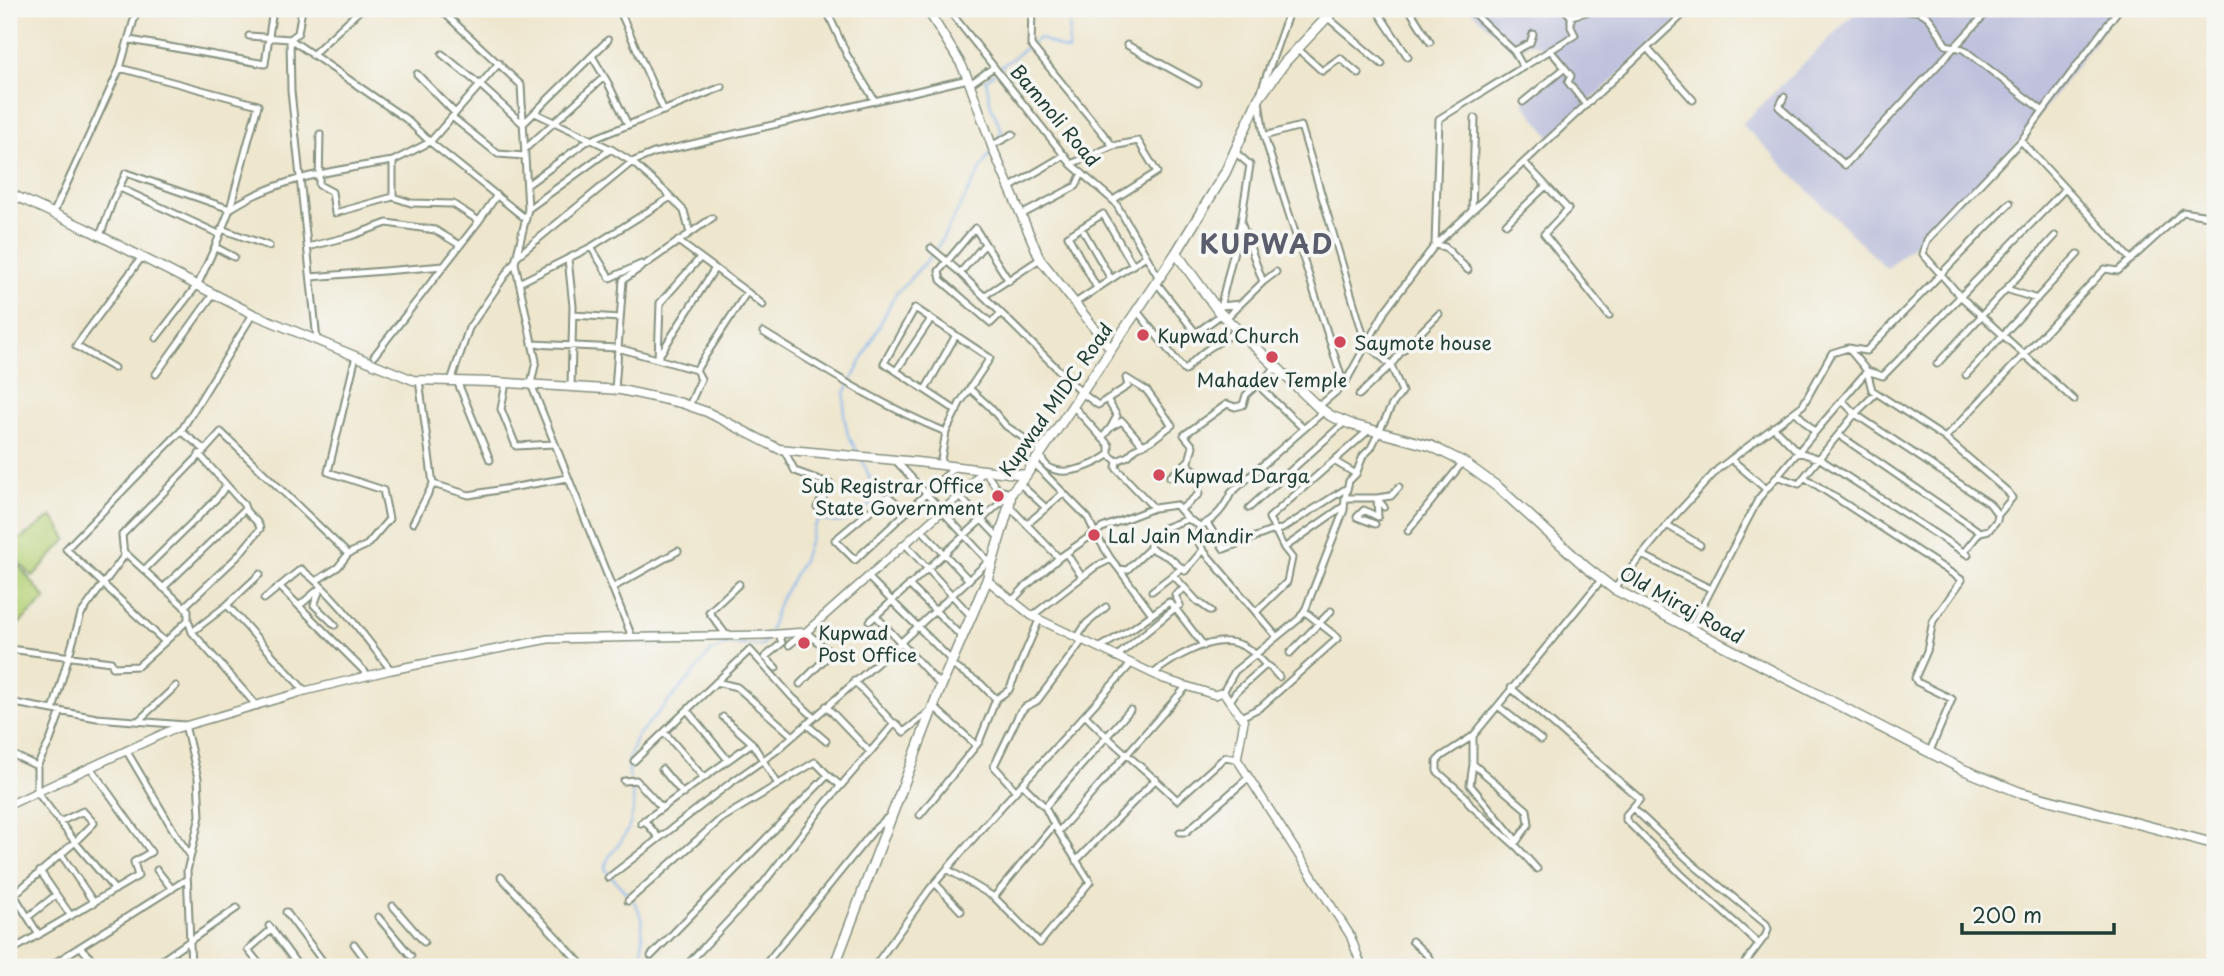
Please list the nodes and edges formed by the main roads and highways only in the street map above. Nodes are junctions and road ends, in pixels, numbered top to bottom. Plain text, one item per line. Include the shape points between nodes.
1 (927, 9) edge
2 (1335, 9) edge
3 (9, 193) edge
4 (1176, 253) junction
5 (1111, 349) junction
6 (1023, 479) junction
7 (2215, 844) edge
8 (834, 967) edge

1 - 5 main road via 961,64 1040,259
2 - 4 main road, Kupwad MIDC Road via 1259,98 1225,173
3 - 6 main road via 253,314 413,380 615,390 706,412 784,450 984,470
4 - 5 main road, Kupwad MIDC Road
4 - 7 main road, Old Miraj Road via 1239,331 1321,409 1345,422 1432,446 1463,462 1614,589 1962,769 2019,792
5 - 6 main road, Kupwad MIDC Road
6 - 8 main road, Kupwad MIDC Road via 1011,493 987,580 941,686

